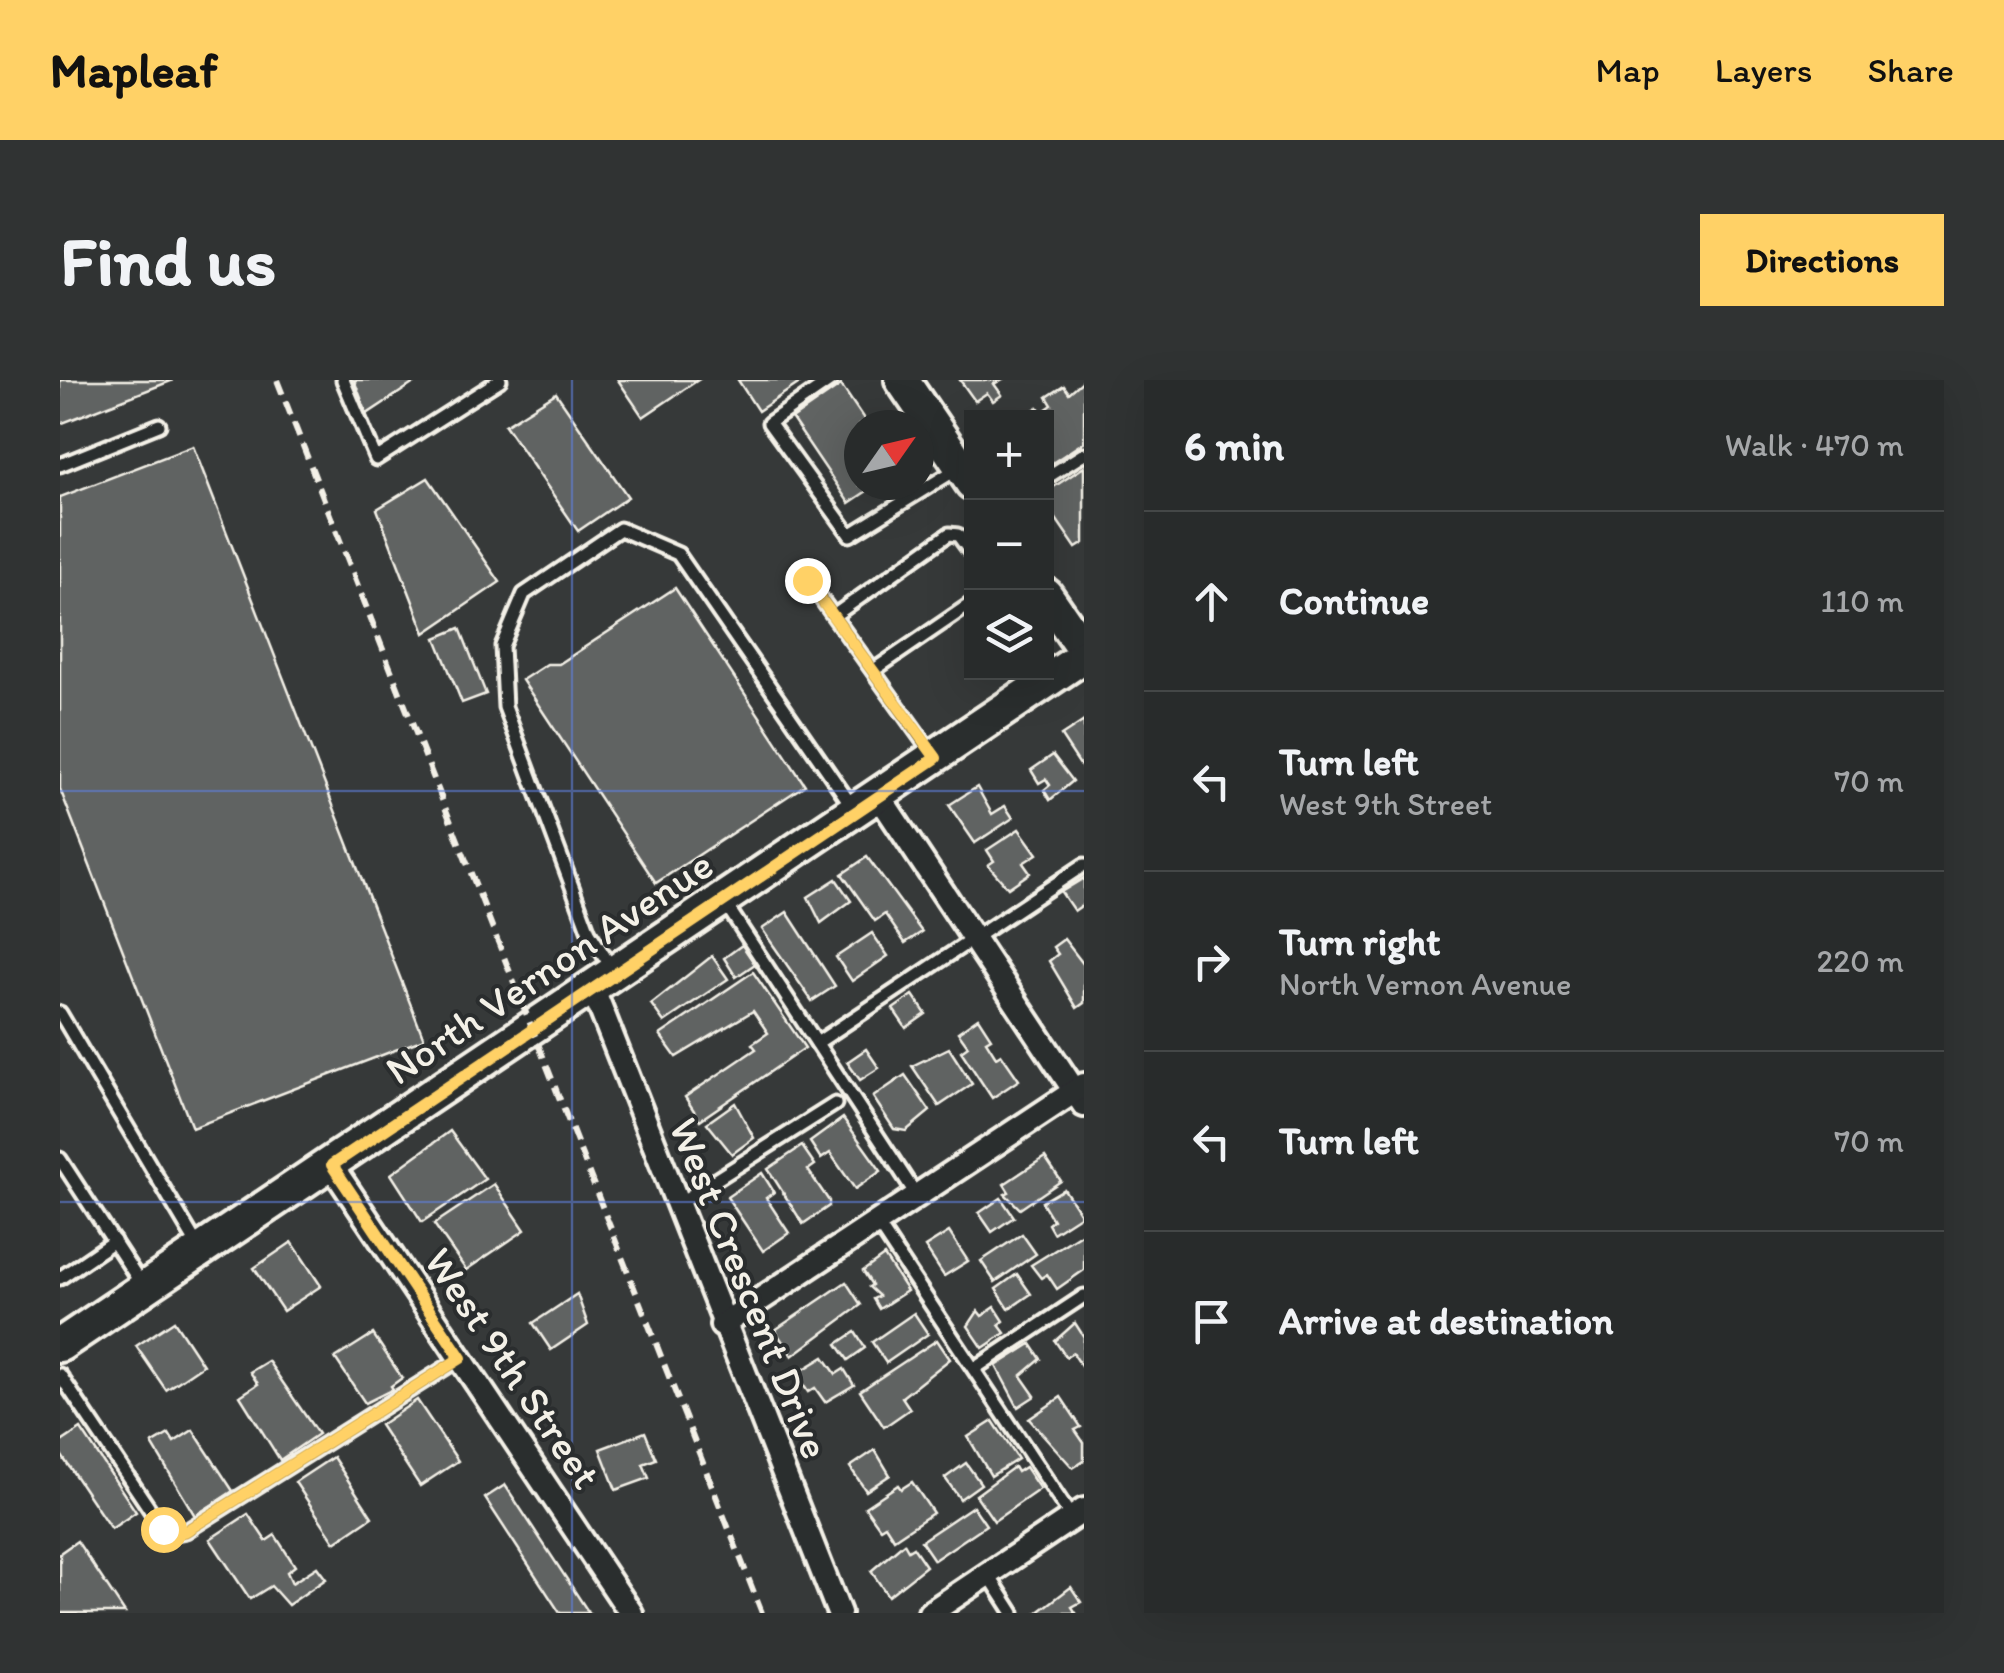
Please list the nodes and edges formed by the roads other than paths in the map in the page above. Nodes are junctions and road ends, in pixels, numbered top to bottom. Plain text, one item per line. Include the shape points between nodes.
1 (342, 380) edge
2 (500, 380) edge
3 (831, 380) edge
4 (902, 380) edge
5 (160, 425) dead end
6 (1084, 454) edge
7 (60, 466) edge
8 (964, 472) edge
9 (1054, 473) edge
10 (964, 476) edge
11 (964, 544) edge
12 (807, 580) dead end
13 (1054, 606) edge
14 (964, 609) edge
15 (835, 615) junction
16 (1084, 653) edge
17 (874, 670) junction
18 (936, 758) junction
19 (867, 804) junction
20 (1084, 866) edge
21 (724, 900) junction
22 (973, 939) junction
23 (604, 982) junction
24 (60, 1013) edge
25 (817, 1042) junction
26 (1081, 1094) edge
27 (835, 1104) dead end
28 (60, 1159) edge
29 (332, 1165) junction
30 (917, 1196) junction
31 (676, 1205) junction
32 (878, 1222) junction
33 (114, 1241) junction
34 (201, 1252) junction
35 (60, 1278) edge
36 (145, 1289) junction
37 (1084, 1296) edge
38 (722, 1325) junction
39 (60, 1345) edge
40 (461, 1358) junction
41 (974, 1369) junction
42 (60, 1375) edge
43 (1078, 1514) edge
44 (988, 1574) junction
45 (632, 1613) edge
46 (839, 1613) edge
47 (930, 1613) edge
48 (1014, 1613) edge

1 - 2 lane via 376,459
3 - 10 lane via 769,422 850,534
4 - 8 street
5 - 7 lane
6 - 9 lane
11 - 15 lane via 949,534
12 - 15 lane
13 - 16 street
14 - 17 lane
15 - 17 lane
16 - 18 street, North Vernon Avenue
17 - 18 lane
18 - 19 street, North Vernon Avenue
19 - 21 street, North Vernon Avenue
19 - 22 street
19 - 23 lane via 678,554 620,529 524,594 502,646 506,707
20 - 22 lane
21 - 23 street, North Vernon Avenue
21 - 25 lane
22 - 25 lane
22 - 26 street
23 - 29 street, North Vernon Avenue
23 - 31 street, West Crescent Drive
24 - 34 lane
25 - 30 lane
26 - 30 street
27 - 31 lane
28 - 33 lane
29 - 34 street, North Vernon Avenue
29 - 40 street, West 9th Street
30 - 32 street
31 - 38 street, West Crescent Drive
32 - 38 street
32 - 41 lane
33 - 35 lane
33 - 36 lane
34 - 36 street, North Vernon Avenue
36 - 39 street, North Vernon Avenue
37 - 41 lane
38 - 46 street, West Crescent Drive
40 - 42 lane via 186,1531 171,1534
40 - 45 street, West 9th Street
41 - 43 lane
43 - 44 street
44 - 47 street
44 - 48 lane

